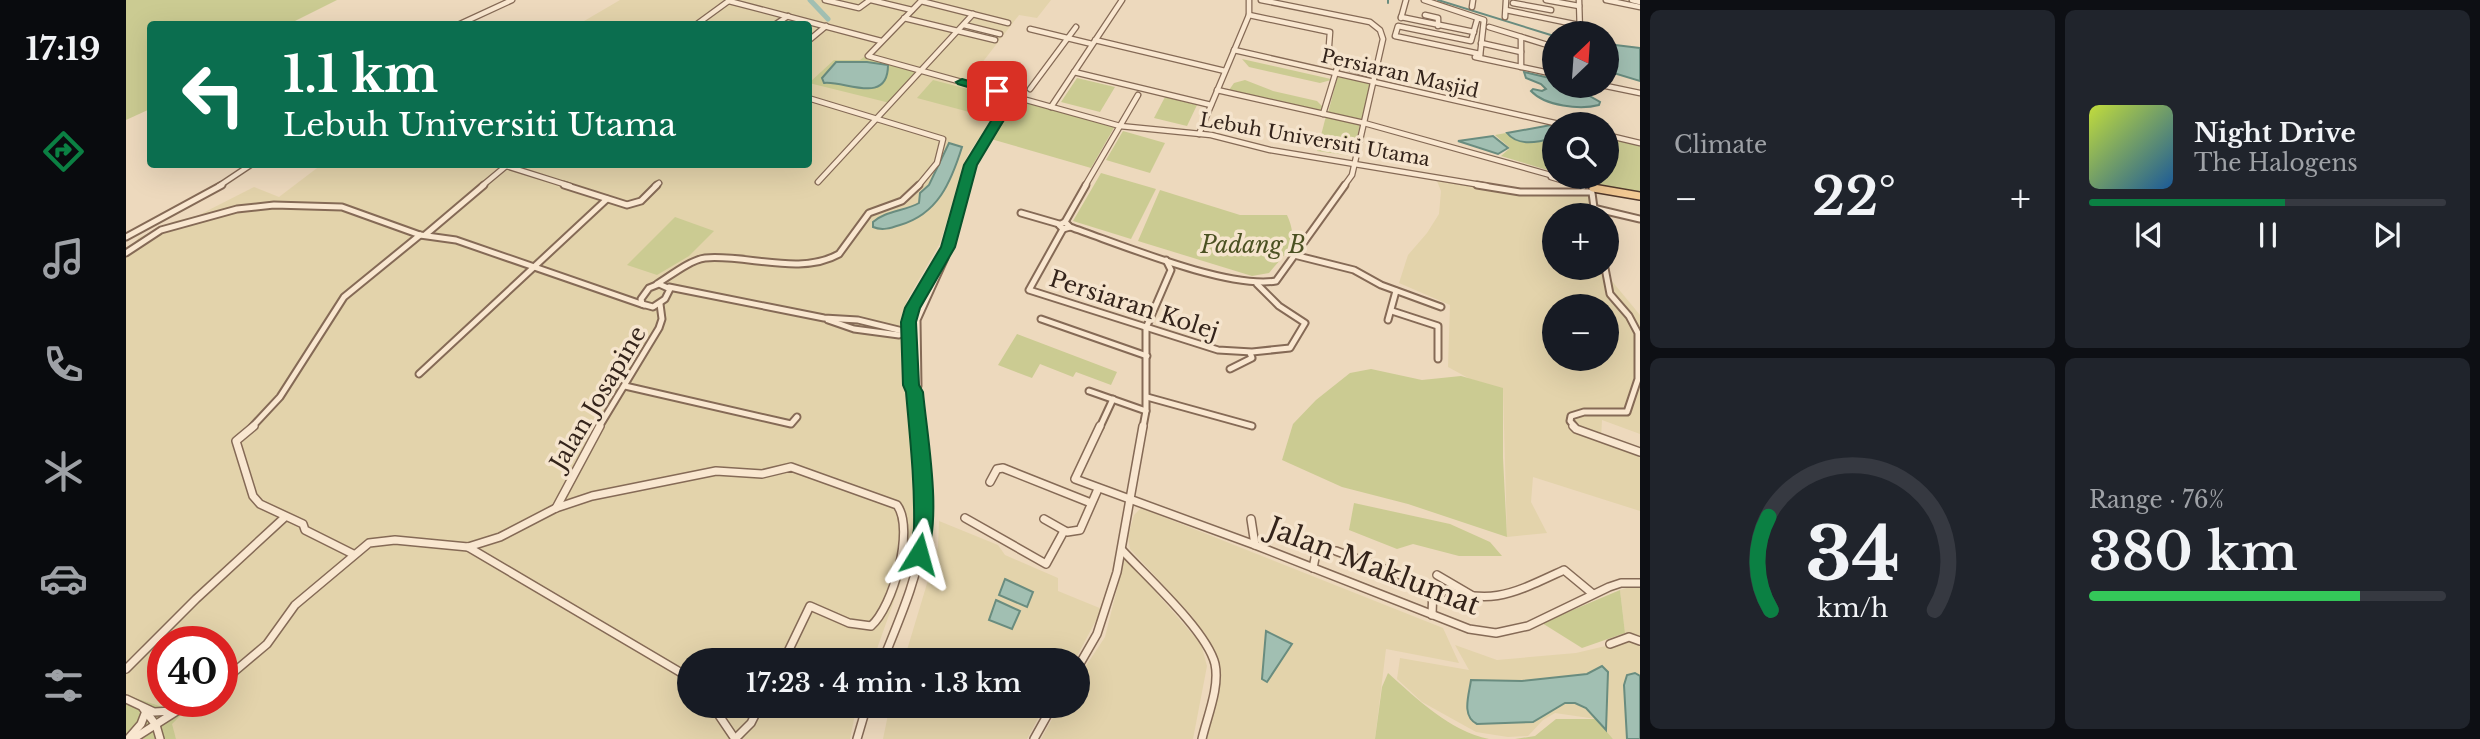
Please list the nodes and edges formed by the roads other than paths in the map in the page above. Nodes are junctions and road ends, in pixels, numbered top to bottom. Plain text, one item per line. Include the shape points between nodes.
1 (512, 0) edge
2 (729, 0) edge
3 (825, 0) edge
4 (871, 0) edge
5 (1122, 0) edge
6 (1261, 0) edge
7 (1406, 0) edge
8 (1424, 0) edge
9 (1473, 0) edge
10 (1506, 0) edge
11 (1548, 0) edge
12 (1579, 0) edge
13 (1606, 0) edge
14 (1618, 0) edge
15 (1632, 0) edge
16 (922, 1) edge
17 (1250, 1) edge
18 (1571, 2) edge
19 (1513, 3) dead end
20 (1640, 4) edge
21 (1579, 6) junction
22 (1472, 7) dead end
23 (912, 10) junction
24 (1506, 10) junction
25 (1551, 10) junction
26 (1527, 14) junction
27 (974, 15) junction
28 (1249, 15) junction
29 (788, 16) junction
30 (1424, 16) dead end
31 (1401, 17) junction
32 (1505, 17) dead end
33 (904, 18) junction
34 (1551, 19) junction
35 (1477, 20) dead end
36 (466, 21) edge
37 (701, 21) edge
38 (780, 21) edge
39 (807, 21) edge
40 (1560, 21) edge
41 (1579, 21) edge
42 (812, 22) edge
43 (1009, 23) dead end
44 (1438, 23) junction
45 (1527, 23) dead end
46 (964, 25) junction
47 (826, 26) junction
48 (1399, 26) junction
49 (1076, 27) dead end
50 (1489, 27) dead end
51 (1030, 29) dead end
52 (958, 31) junction
53 (1000, 34) dead end
54 (1474, 34) junction
55 (1395, 36) junction
56 (1437, 36) junction
57 (1521, 37) junction
58 (812, 38) edge
59 (1068, 38) junction
60 (995, 40) dead end
61 (1482, 40) junction
62 (881, 41) junction
63 (1094, 42) junction
64 (1542, 43) edge
65 (1437, 45) junction
66 (1234, 50) junction
67 (1521, 52) junction
68 (1480, 56) junction
69 (1338, 65) junction
70 (1521, 66) junction
71 (922, 71) junction
72 (1225, 71) junction
73 (1542, 71) edge
74 (1074, 72) junction
75 (1336, 73) junction
76 (1374, 79) junction
77 (962, 82) junction
78 (1132, 86) junction
79 (991, 89) junction
80 (1030, 89) dead end
81 (1619, 89) edge
82 (1151, 90) junction
83 (1217, 90) junction
84 (1640, 93) edge
85 (1003, 94) junction
86 (1138, 95) junction
87 (1014, 97) junction
88 (1025, 100) junction
89 (812, 101) edge
90 (1035, 102) junction
91 (1010, 103) junction
92 (1211, 106) junction
93 (1053, 107) junction
94 (1323, 114) junction
95 (1366, 115) junction
96 (878, 118) junction
97 (1542, 120) edge
98 (1362, 124) junction
99 (1121, 126) junction
100 (1383, 129) junction
101 (1363, 132) junction
102 (1199, 134) junction
103 (1619, 138) edge
104 (1640, 143) edge
105 (1356, 163) junction
106 (246, 168) edge
107 (500, 168) edge
108 (512, 168) edge
109 (1542, 172) edge
110 (1542, 175) edge
111 (818, 182) dead end
112 (659, 183) dead end
113 (1589, 189) junction
114 (1640, 197) edge
115 (607, 200) junction
116 (1592, 203) edge
117 (1021, 213) dead end
118 (1619, 216) edge
119 (1640, 219) edge
120 (1067, 227) junction
121 (422, 235) junction
122 (126, 237) edge
123 (948, 247) junction
124 (126, 253) edge
125 (1294, 255) junction
126 (1166, 260) junction
127 (533, 267) junction
128 (1190, 267) junction
129 (1171, 270) junction
130 (676, 272) junction
131 (1607, 280) edge
132 (1376, 282) junction
133 (657, 284) junction
134 (1257, 284) junction
135 (669, 289) junction
136 (1396, 291) junction
137 (693, 292) junction
138 (1373, 292) dead end
139 (643, 294) junction
140 (620, 297) junction
141 (660, 304) junction
142 (646, 306) junction
143 (1441, 307) dead end
144 (1392, 311) junction
145 (662, 315) junction
146 (824, 318) junction
147 (850, 319) junction
148 (1041, 319) dead end
149 (1388, 320) dead end
150 (908, 322) junction
151 (847, 327) junction
152 (1146, 328) junction
153 (896, 332) junction
154 (912, 335) junction
155 (909, 345) junction
156 (1250, 353) junction
157 (1147, 356) junction
158 (1438, 359) dead end
159 (1230, 369) dead end
160 (419, 374) dead end
161 (625, 386) junction
162 (1089, 391) dead end
163 (914, 392) junction
164 (1147, 397) junction
165 (1113, 399) junction
166 (1146, 411) junction
167 (797, 417) dead end
168 (1252, 426) dead end
169 (1640, 452) edge
170 (990, 482) dead end
171 (1098, 489) junction
172 (1133, 491) junction
173 (1131, 501) junction
174 (1091, 503) junction
175 (556, 508) junction
176 (1151, 509) junction
177 (1128, 514) junction
178 (285, 517) junction
179 (965, 518) dead end
180 (1044, 519) dead end
181 (1251, 519) dead end
182 (1064, 531) junction
183 (1255, 545) junction
184 (468, 547) junction
185 (1317, 548) dead end
186 (1122, 550) junction
187 (1336, 551) dead end
188 (353, 554) junction
189 (1313, 568) junction
190 (1437, 575) dead end
191 (1640, 583) edge
192 (1433, 592) junction
193 (1593, 594) junction
194 (1478, 599) junction
195 (1432, 615) junction
196 (1640, 641) edge
197 (1610, 643) dead end
198 (790, 648) edge
199 (887, 648) edge
200 (1090, 648) edge
201 (126, 669) edge
202 (238, 669) edge
203 (677, 670) edge
204 (126, 699) edge
205 (142, 708) junction
206 (147, 709) edge
207 (168, 717) edge
208 (723, 718) edge
209 (751, 718) edge
210 (863, 718) edge
211 (1046, 718) edge
212 (156, 725) junction
213 (738, 736) edge
214 (130, 739) edge
215 (160, 739) edge
216 (857, 739) edge
217 (1034, 739) edge
218 (1202, 739) edge

1 - 36 street
2 - 29 street
2 - 37 street
3 - 4 street via 859,8
4 - 23 street
5 - 63 street
6 - 76 street via 1375,25 1382,39
7 - 31 street
8 - 61 street via 1484,20
9 - 22 street
10 - 24 street
11 - 18 street
11 - 25 street
12 - 21 street
13 - 20 street
14 - 20 street
15 - 20 street
16 - 23 street
16 - 27 street
17 - 28 street
18 - 21 street
19 - 25 street
21 - 41 street
23 - 33 street
24 - 26 street
24 - 32 street
25 - 34 street
26 - 34 street
26 - 45 street
27 - 43 street
27 - 46 street
28 - 66 street
28 - 69 street via 1329,31 1328,60
29 - 38 street
29 - 39 street
30 - 44 street via 1437,17
31 - 44 street
31 - 48 street
33 - 52 street
33 - 62 street
34 - 40 street
35 - 54 street
42 - 47 street
44 - 54 street
44 - 56 street
46 - 52 street
46 - 53 street
47 - 58 street
47 - 62 street
48 - 55 street
48 - 56 street
49 - 59 street
50 - 57 street
51 - 59 street
52 - 60 street
52 - 71 street
54 - 56 street via 1470,41
54 - 61 street
55 - 65 street
55 - 68 street
56 - 65 street
57 - 64 street
57 - 67 street
59 - 63 street
59 - 80 street
61 - 67 street
61 - 68 street
62 - 71 street via 867,55
63 - 72 street
63 - 74 street
65 - 68 street
66 - 72 street
66 - 75 street, Persiaran Masjid
67 - 70 street
68 - 70 street
69 - 75 street
69 - 76 street
70 - 73 street
71 - 77 street, Lebuh Universiti Utama
71 - 96 street
72 - 83 street
74 - 78 street
74 - 93 street
75 - 76 street, Persiaran Masjid
75 - 94 street
76 - 95 street
76 - 97 street, Persiaran Masjid
77 - 79 street, Lebuh Universiti Utama
77 - 85 street, Lebuh Universiti Utama
78 - 82 street
78 - 86 street
79 - 87 street
79 - 90 street, Lebuh Universiti Utama
81 - 84 street
82 - 86 street
82 - 92 street
83 - 92 street
83 - 94 street
85 - 87 street, Lebuh Universiti Utama
85 - 91 street
86 - 99 street
87 - 88 street, Lebuh Universiti Utama
87 - 90 street
87 - 91 street
88 - 91 street
88 - 93 street, Lebuh Universiti Utama
89 - 96 street
90 - 93 street, Lebuh Universiti Utama
91 - 123 street via 970,165
92 - 102 street
93 - 99 street, Lebuh Universiti Utama
94 - 98 street
95 - 98 street
95 - 100 street
96 - 111 street
96 - 130 street via 944,141 931,171 902,201 867,215 836,257 809,263 707,257
98 - 100 street
98 - 101 street
99 - 102 street, Lebuh Universiti Utama
99 - 120 street
100 - 101 street
100 - 109 street
100 - 110 street
101 - 105 street
102 - 105 street, Lebuh Universiti Utama
103 - 104 street
105 - 113 street, Lebuh Universiti Utama via 1520,192
105 - 125 street
106 - 122 street via 208,194
107 - 121 street
108 - 115 street
112 - 115 street via 634,205
113 - 114 main road, Lebuh Universiti Utama
113 - 116 street
115 - 127 street
117 - 120 street
118 - 119 street
120 - 126 street
120 - 152 street, Persiaran Kolej via 1030,290
121 - 124 street via 342,207 254,206 161,230
121 - 127 street via 448,238
121 - 178 street via 344,297 280,397 236,441 253,496
123 - 150 street
123 - 154 street
125 - 132 street via 1353,270
125 - 134 street via 1276,281
126 - 128 street
126 - 129 street
127 - 140 street
127 - 160 street
128 - 129 street
128 - 134 street
129 - 152 street
130 - 133 street
130 - 135 street
130 - 137 street via 673,283
131 - 169 street via 1610,294 1638,333 1638,379 1627,412 1584,412 1571,416 1570,421 1576,429
132 - 136 street
132 - 138 street
133 - 135 street
133 - 139 street
134 - 156 street, Persiaran Kolej via 1305,323 1290,348
135 - 137 street
135 - 141 street
136 - 143 street
136 - 144 street
137 - 146 street
139 - 140 street via 632,299
139 - 142 street via 641,302
140 - 142 street
141 - 142 street
141 - 145 street, Jalan Josapine
142 - 145 street
144 - 149 street
144 - 158 street via 1438,326
145 - 161 street, Jalan Josapine
146 - 147 street
146 - 151 street
147 - 151 street
147 - 153 street
148 - 157 street
150 - 153 street
150 - 154 street
151 - 153 street
152 - 156 street, Persiaran Kolej via 1220,352
152 - 157 street
153 - 154 street
153 - 155 street
154 - 155 street
154 - 163 street via 918,386
155 - 163 street
156 - 159 street via 1252,358
157 - 164 street
161 - 167 street via 790,424
161 - 175 street, Jalan Josapine
162 - 165 street
163 - 199 street via 924,494 923,537
164 - 166 street
164 - 168 street
165 - 166 street
165 - 171 street via 1075,479
166 - 172 street
170 - 174 street via 997,468 1003,468
171 - 173 street, Jalan Maklumat
171 - 174 street
172 - 173 street
172 - 176 street
173 - 176 street, Jalan Maklumat
173 - 177 street
174 - 182 street via 1080,530
175 - 184 street via 500,537
175 - 198 street via 703,472 762,474 791,467 897,505 904,515 904,542 886,610 877,622 862,627 810,606
176 - 177 street
176 - 183 street, Jalan Maklumat
177 - 186 street
178 - 188 street
178 - 201 street
179 - 182 street via 1046,564
180 - 182 street
181 - 183 street
183 - 189 street, Jalan Maklumat
184 - 188 street via 381,540
184 - 203 street
185 - 189 street
186 - 200 street
186 - 218 street via 1203,640 1215,660
187 - 192 street
188 - 202 street via 295,605 259,651
189 - 195 street, Jalan Maklumat
190 - 194 street
191 - 193 street, Jalan Maklumat via 1621,583
192 - 194 street via 1458,605
192 - 195 street
193 - 194 street via 1564,570 1498,599
193 - 195 street, Jalan Maklumat via 1528,626 1496,633
196 - 197 street via 1629,637
204 - 205 street
205 - 206 street
205 - 212 street
205 - 214 street via 141,724
207 - 212 street
208 - 213 street
209 - 213 street
210 - 216 street
211 - 217 street
212 - 214 street
212 - 215 street

